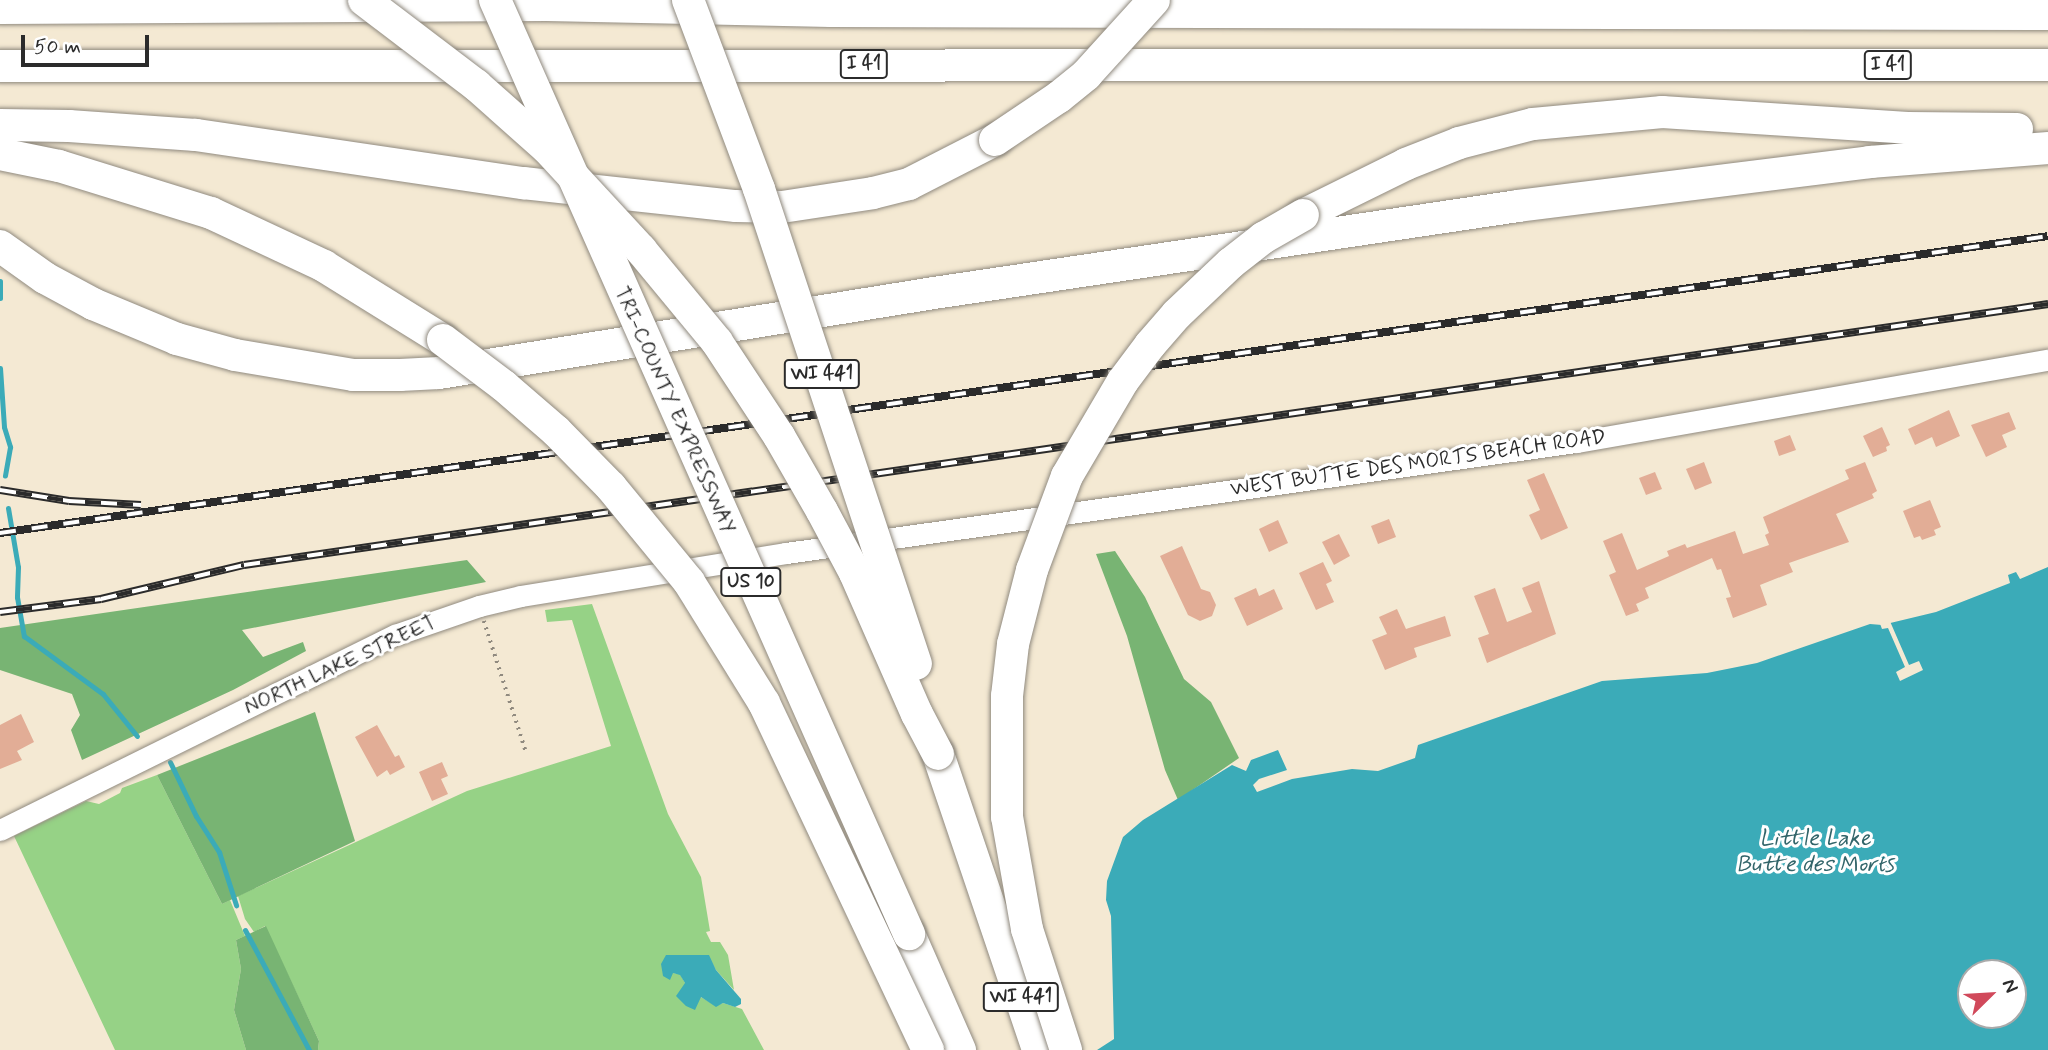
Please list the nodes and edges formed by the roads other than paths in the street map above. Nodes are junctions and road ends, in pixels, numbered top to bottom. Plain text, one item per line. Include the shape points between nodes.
1 (364, 0) edge
2 (495, 0) edge
3 (688, 0) edge
4 (1154, 0) edge
5 (0, 8) edge
6 (2048, 14) edge
7 (2048, 65) edge
8 (0, 66) edge
9 (0, 125) edge
10 (2048, 128) edge
11 (2048, 148) edge
12 (0, 154) edge
13 (0, 246) edge
14 (2048, 360) edge
15 (786, 553) joint
16 (938, 754) junction
17 (0, 830) edge
18 (928, 1050) edge
19 (960, 1050) edge
20 (1038, 1050) edge
21 (1066, 1050) edge

1 - 16 highway, bridge via 467,78 547,148 717,342 822,511
2 - 19 highway, TRI-COUNTY EXPRESSWAY / US 10, bridge
3 - 16 highway, WI 441, bridge via 759,189 847,450 928,701
4 - 9 highway, bridge via 1086,75 995,140 909,184 782,207 523,183 196,135
5 - 6 highway via 547,5 831,11
7 - 8 highway, I 41
10 - 21 highway, bridge via 1895,127 1661,112 1533,124 1459,143 1374,177 1263,238 1231,263 1143,354 1067,476 1032,570 1013,644 1007,696 1007,817 1027,929
11 - 13 highway via 1870,162 1518,206 400,376 353,375 189,343 138,325 45,278
12 - 18 highway, bridge via 59,166 211,214 324,266 443,340 556,431 611,487 689,582 764,704
14 - 15 street, WEST BUTTE DES MORTS BEACH ROAD via 1576,442
15 - 17 street, NORTH LAKE STREET via 548,591 479,606 395,635
16 - 20 highway, WI 441

